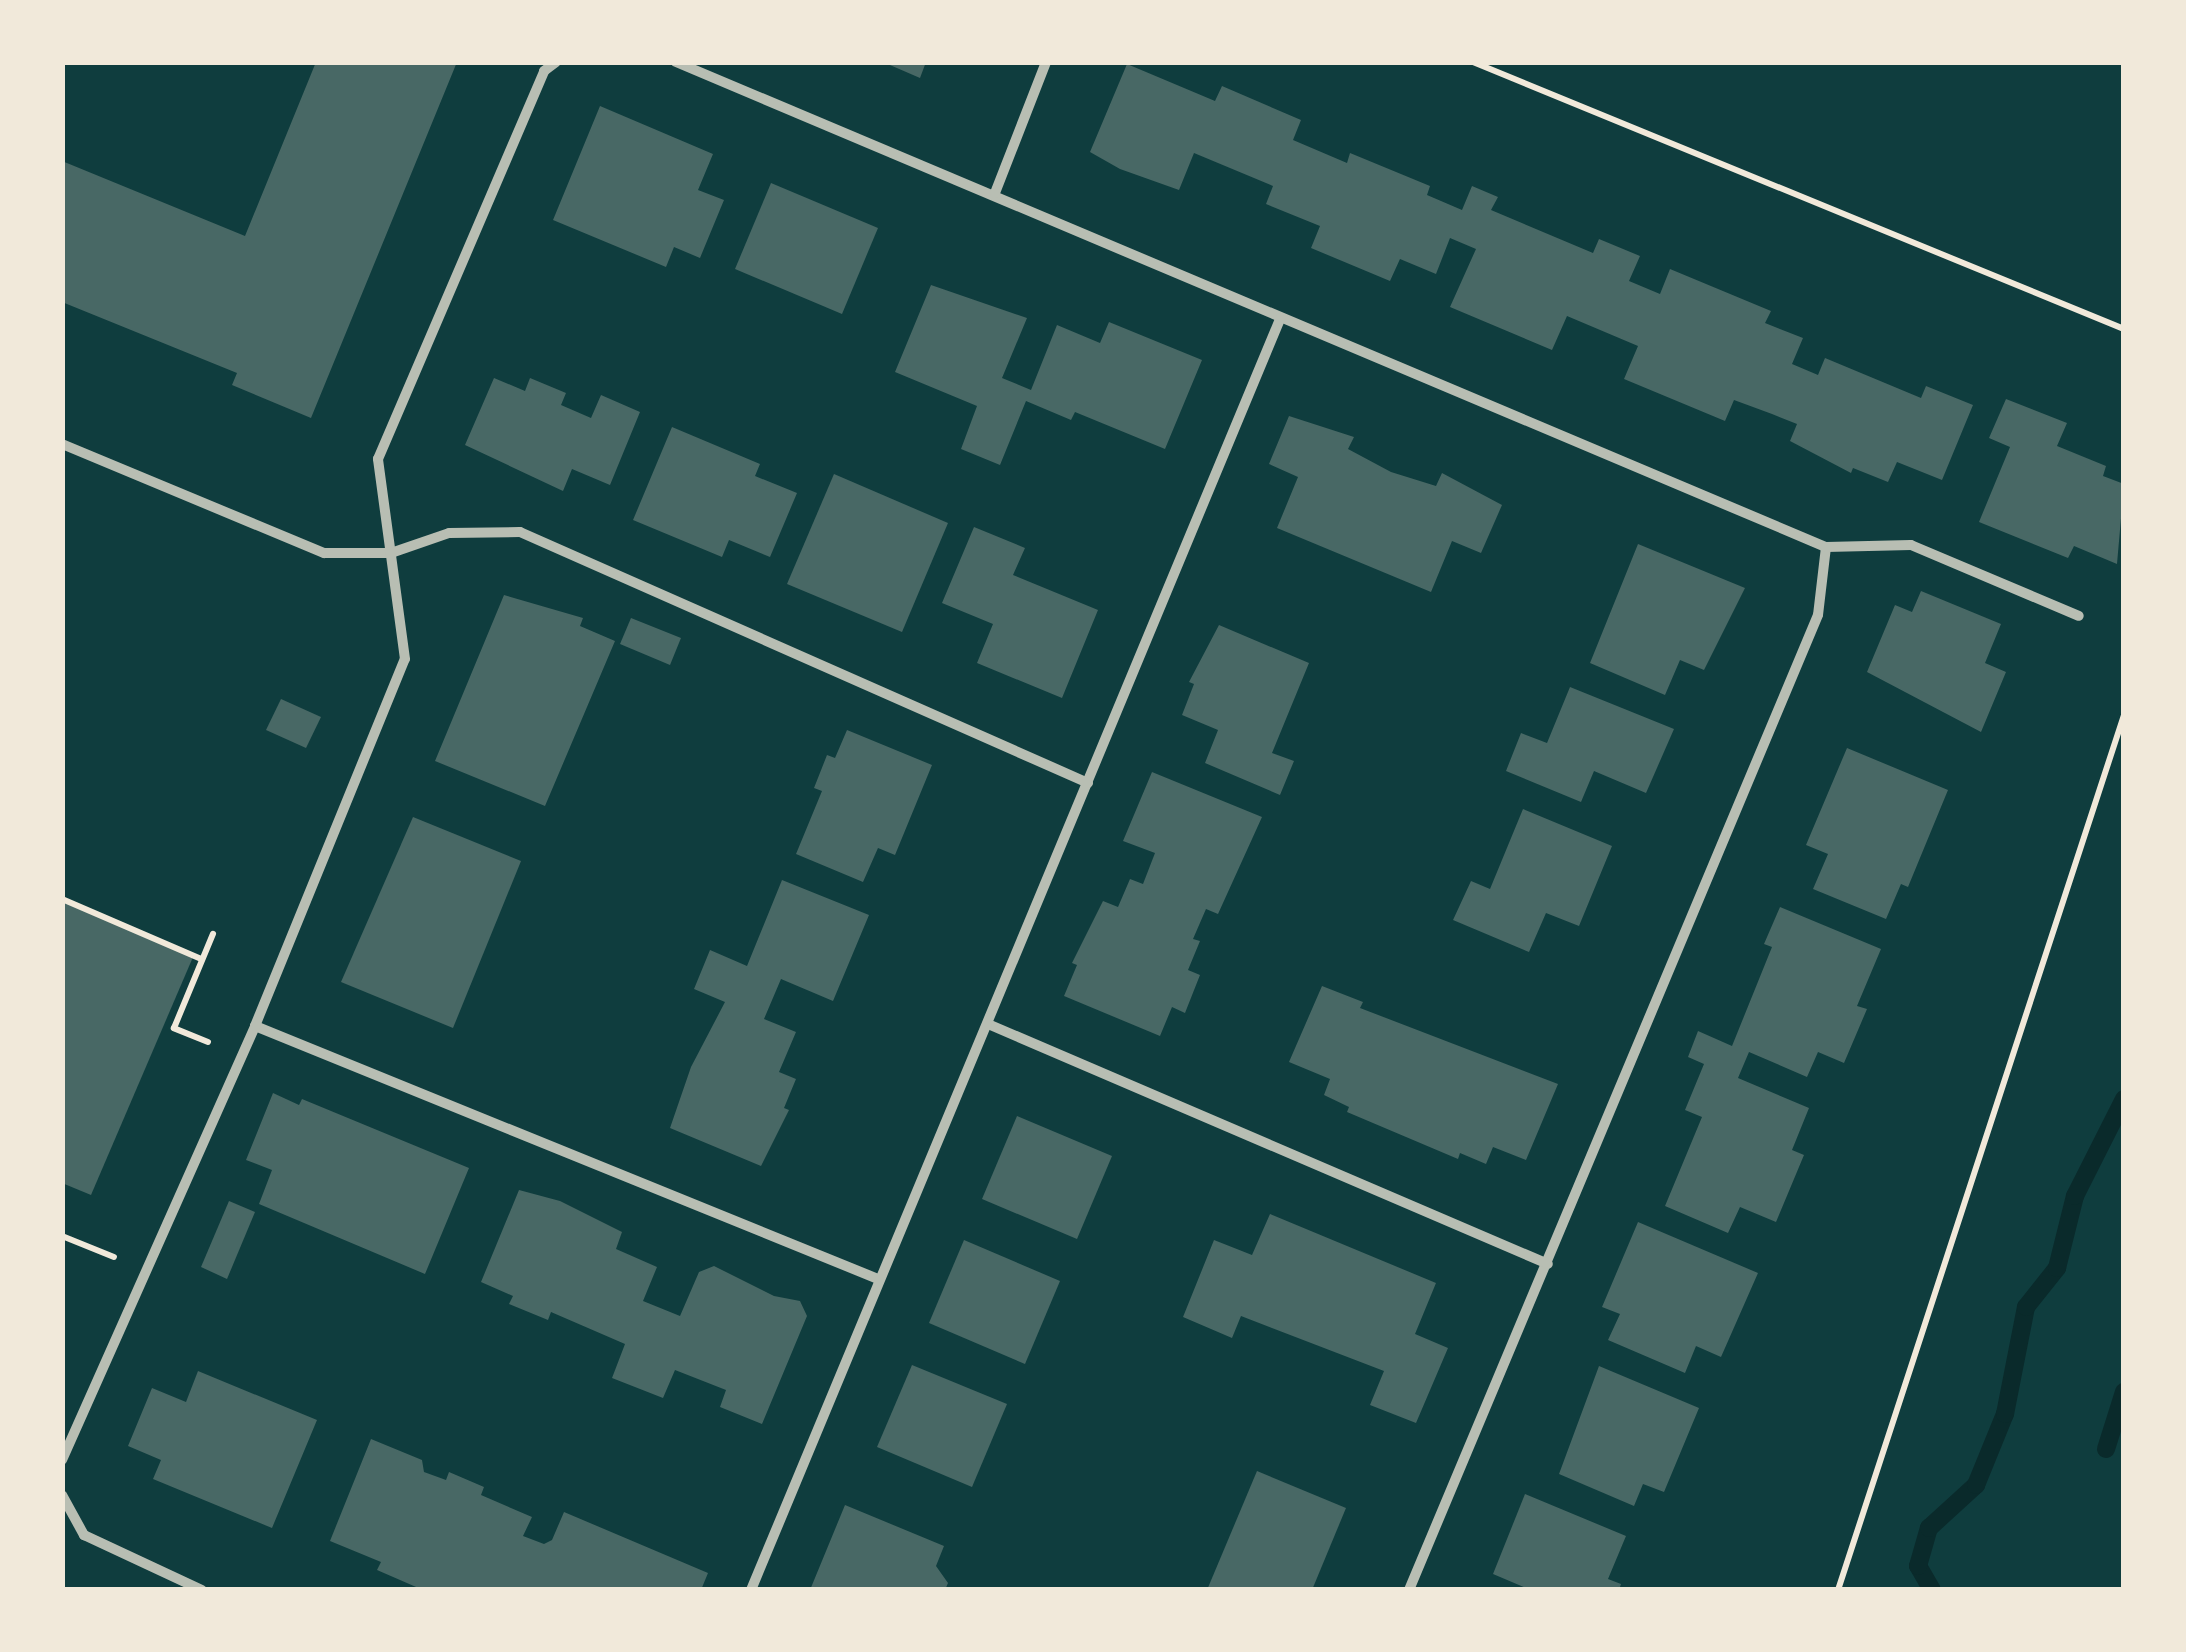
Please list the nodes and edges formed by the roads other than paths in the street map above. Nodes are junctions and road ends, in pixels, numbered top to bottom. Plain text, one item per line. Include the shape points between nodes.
1 (556, 62) edge
2 (676, 62) edge
3 (1046, 62) edge
4 (995, 193) junction
5 (1280, 319) junction
6 (62, 444) edge
7 (1826, 547) junction
8 (392, 553) junction
9 (2079, 616) dead end
10 (1088, 783) junction
11 (988, 1024) junction
12 (256, 1026) junction
13 (1548, 1264) junction
14 (878, 1279) junction
15 (62, 1460) edge
16 (62, 1495) edge
17 (202, 1590) edge
18 (751, 1590) edge
19 (1408, 1590) edge

1 - 8 street via 544,70 378,459
2 - 4 street
3 - 4 street
4 - 5 street
5 - 7 street
5 - 10 street
6 - 8 street via 324,553
7 - 9 street via 1910,545
7 - 13 street via 1818,614
8 - 10 street via 449,533 520,532
8 - 12 street via 406,659
10 - 11 street
11 - 13 street
11 - 14 street
12 - 14 street
12 - 15 street
13 - 19 street
14 - 18 street
16 - 17 street via 84,1535

